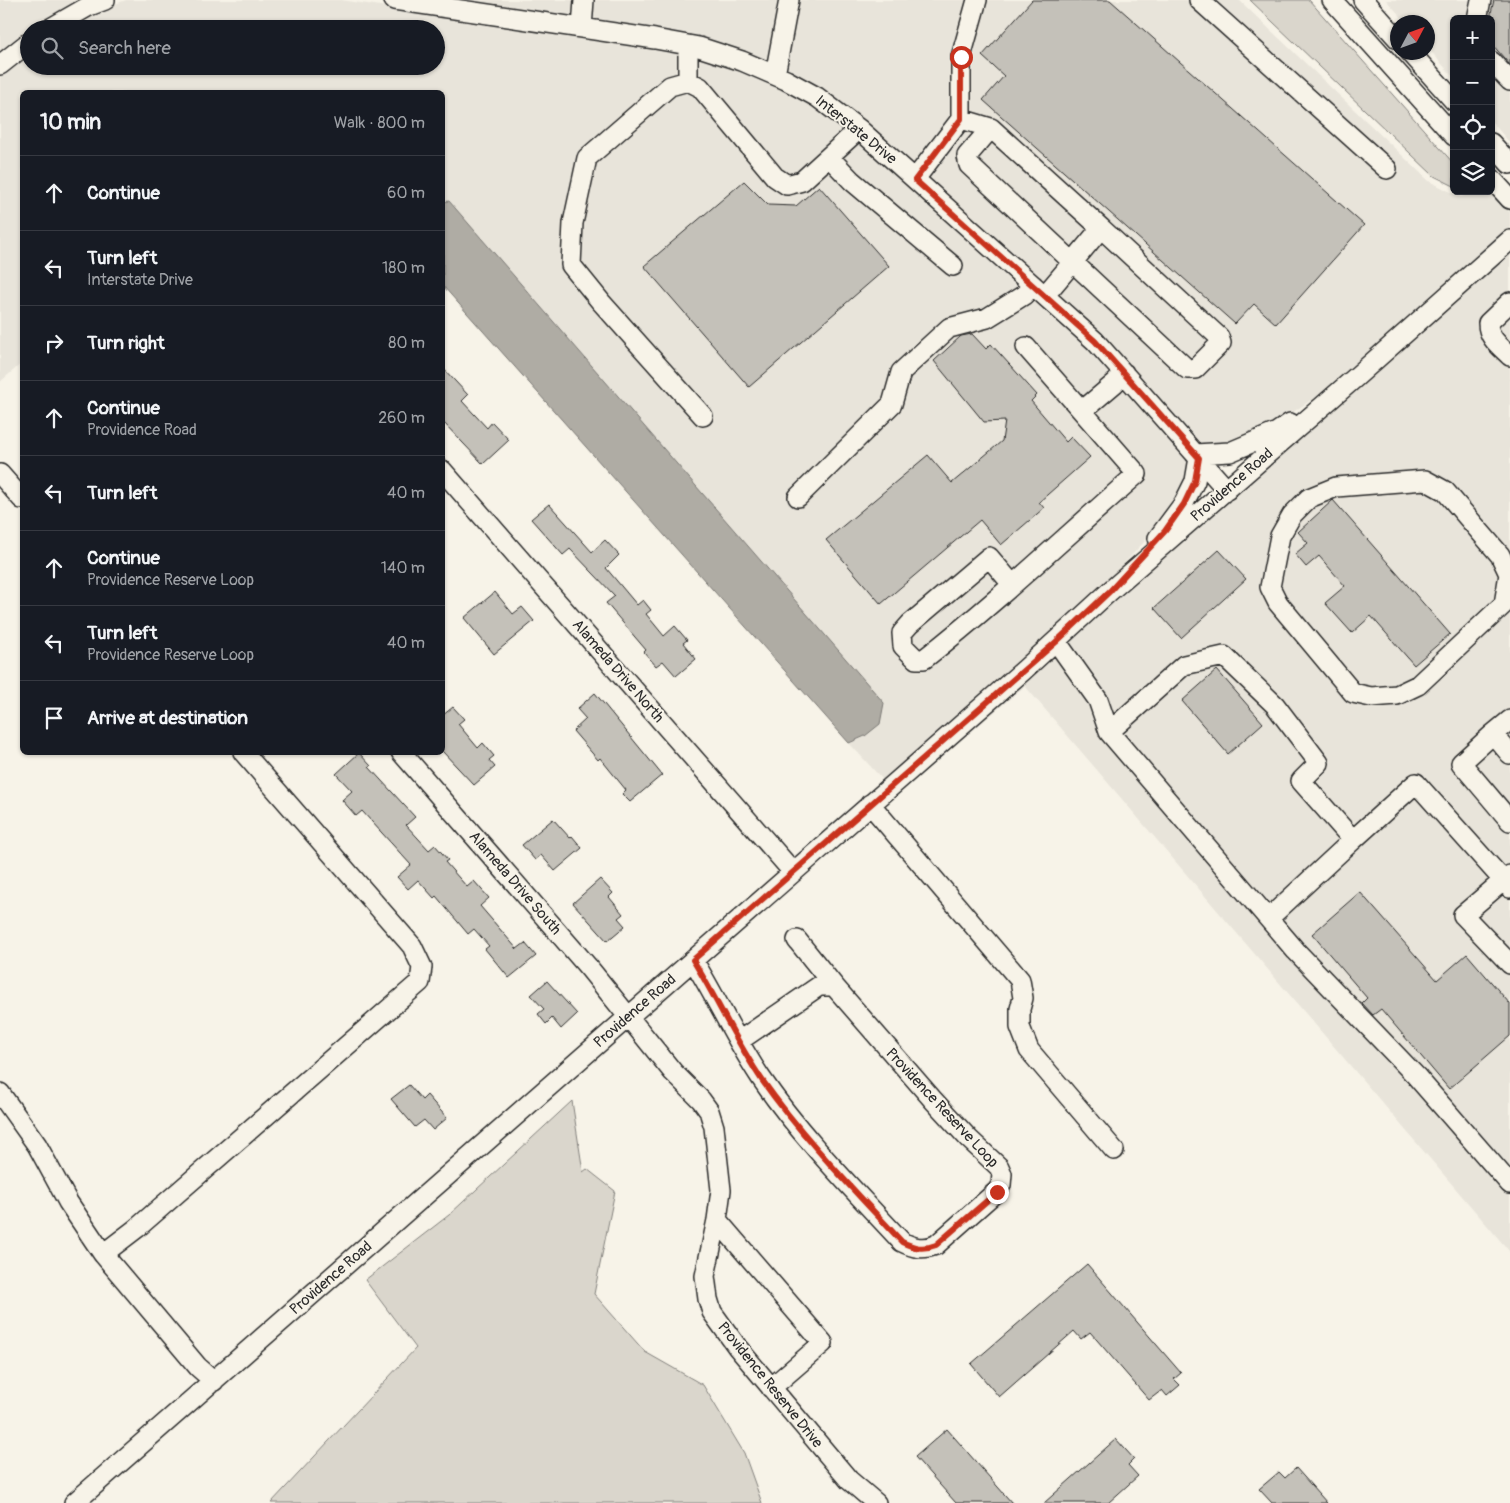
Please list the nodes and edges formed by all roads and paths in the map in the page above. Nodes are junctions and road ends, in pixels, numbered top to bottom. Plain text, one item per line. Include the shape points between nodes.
1 (105, 0) edge
2 (394, 0) edge
3 (584, 0) edge
4 (788, 0) edge
5 (977, 0) edge
6 (1199, 0) edge
7 (1332, 0) edge
8 (1363, 0) edge
9 (1481, 0) edge
10 (480, 6) edge
11 (1478, 15) edge
12 (64, 20) edge
13 (582, 28) junction
14 (1390, 30) edge
15 (688, 45) junction
16 (20, 49) edge
17 (1417, 60) edge
18 (0, 64) edge
19 (1495, 66) edge
20 (775, 75) junction
21 (1510, 80) edge
22 (688, 81) junction
23 (1450, 97) edge
24 (961, 119) junction
25 (991, 128) junction
26 (859, 129) junction
27 (1450, 132) edge
28 (1495, 147) edge
29 (830, 157) junction
30 (1510, 164) edge
31 (1387, 169) dead end
32 (915, 180) junction
33 (1495, 182) edge
34 (1510, 199) edge
35 (1101, 228) junction
36 (1510, 240) edge
37 (1074, 261) junction
38 (953, 266) dead end
39 (1039, 290) junction
40 (1510, 302) edge
41 (1026, 347) dead end
42 (1510, 356) edge
43 (1124, 373) junction
44 (1345, 386) junction
45 (1082, 411) junction
46 (703, 416) dead end
47 (1197, 456) junction
48 (445, 473) edge
49 (0, 474) edge
50 (1227, 490) junction
51 (798, 497) dead end
52 (20, 498) edge
53 (1505, 551) edge
54 (1012, 584) junction
55 (1110, 591) junction
56 (1056, 642) junction
57 (1510, 720) edge
58 (1109, 732) junction
59 (1493, 734) junction
60 (1510, 754) edge
61 (246, 755) edge
62 (404, 755) edge
63 (870, 804) junction
64 (1510, 821) edge
65 (1353, 840) junction
66 (793, 872) junction
67 (1508, 881) edge
68 (1269, 918) junction
69 (797, 940) dead end
70 (693, 960) junction
71 (1510, 964) edge
72 (834, 986) junction
73 (627, 1016) junction
74 (739, 1041) junction
75 (0, 1094) edge
76 (1114, 1150) dead end
77 (1508, 1179) edge
78 (717, 1220) junction
79 (103, 1254) junction
80 (214, 1381) junction
81 (771, 1388) junction
82 (849, 1480) junction
83 (78, 1501) edge
84 (859, 1503) edge
85 (876, 1503) edge

1 - 12 street
2 - 10 street, Interstate Drive
3 - 13 street
4 - 20 street
5 - 24 street via 961,57
6 - 31 street
7 - 27 street
8 - 14 street
9 - 11 street
10 - 13 street, Interstate Drive
13 - 15 street, Interstate Drive
15 - 20 street, Interstate Drive via 742,60
15 - 22 street
16 - 18 street
17 - 23 street
19 - 21 street
20 - 26 street, Interstate Drive via 817,97
22 - 29 street via 700,87 775,177 787,185 802,181
22 - 46 street via 670,86 587,158 573,223 571,265
24 - 25 street
24 - 32 street
25 - 35 street
25 - 37 street via 967,156 969,165
26 - 29 street
26 - 32 street, Interstate Drive
28 - 30 street
29 - 38 street via 852,181
32 - 39 street, Interstate Drive
33 - 34 street
35 - 37 street
35 - 37 street via 1219,337 1221,343 1195,369 1187,369
36 - 44 street, Providence Road
37 - 39 street
39 - 43 street, Interstate Drive via 1095,341
39 - 51 street via 1024,295 987,318 949,328 901,372 892,404
40 - 42 street via 1488,323 1488,332
41 - 45 street
43 - 45 street
43 - 47 street, Interstate Drive
44 - 47 street via 1269,436 1230,452
44 - 50 street, Providence Road
45 - 54 street via 1137,474
47 - 50 street, Interstate Drive
47 - 55 street via 1195,481 1184,504 1165,531
48 - 66 street, Alameda Drive North
49 - 52 street
50 - 55 street, Providence Road
53 - 53 street via 1445,491 1425,480 1336,487 1310,498 1292,515 1280,536 1270,587 1278,603 1353,693 1371,697 1397,695 1418,685 1504,604 1509,574
54 - 54 street via 924,659 916,659 904,646 902,633 910,624 989,557
55 - 56 street, Providence Road
56 - 58 street via 1098,700
56 - 63 street, Providence Road
57 - 59 street
58 - 65 street via 1184,665 1224,656 1274,705 1319,763 1301,781
58 - 68 street
59 - 60 street
59 - 64 street via 1461,763
61 - 79 street via 412,946 422,966 420,982
62 - 73 street, Alameda Drive South via 590,968
63 - 66 street, Providence Road
63 - 76 street via 1020,980 1023,998 1020,1027 1028,1050
65 - 67 street via 1416,784
65 - 68 street
66 - 70 street, Providence Road
67 - 71 street via 1463,915
68 - 77 street
69 - 72 street
70 - 73 street, Providence Road
70 - 74 street
72 - 74 street via 819,986
72 - 74 street, Providence Reserve Loop via 1002,1174 997,1192 936,1245 926,1249 902,1242 781,1106
73 - 78 street, Providence Reserve Drive via 709,1111 714,1127 721,1190
73 - 80 street, Providence Road
75 - 79 street via 37,1145 68,1202
78 - 81 street, Providence Reserve Drive via 705,1276 712,1312
78 - 81 street via 823,1343
79 - 80 street via 198,1367
80 - 83 street, Providence Road
81 - 82 street, Providence Reserve Drive
82 - 84 street, Providence Reserve Drive
82 - 85 street, Providence Reserve Drive

